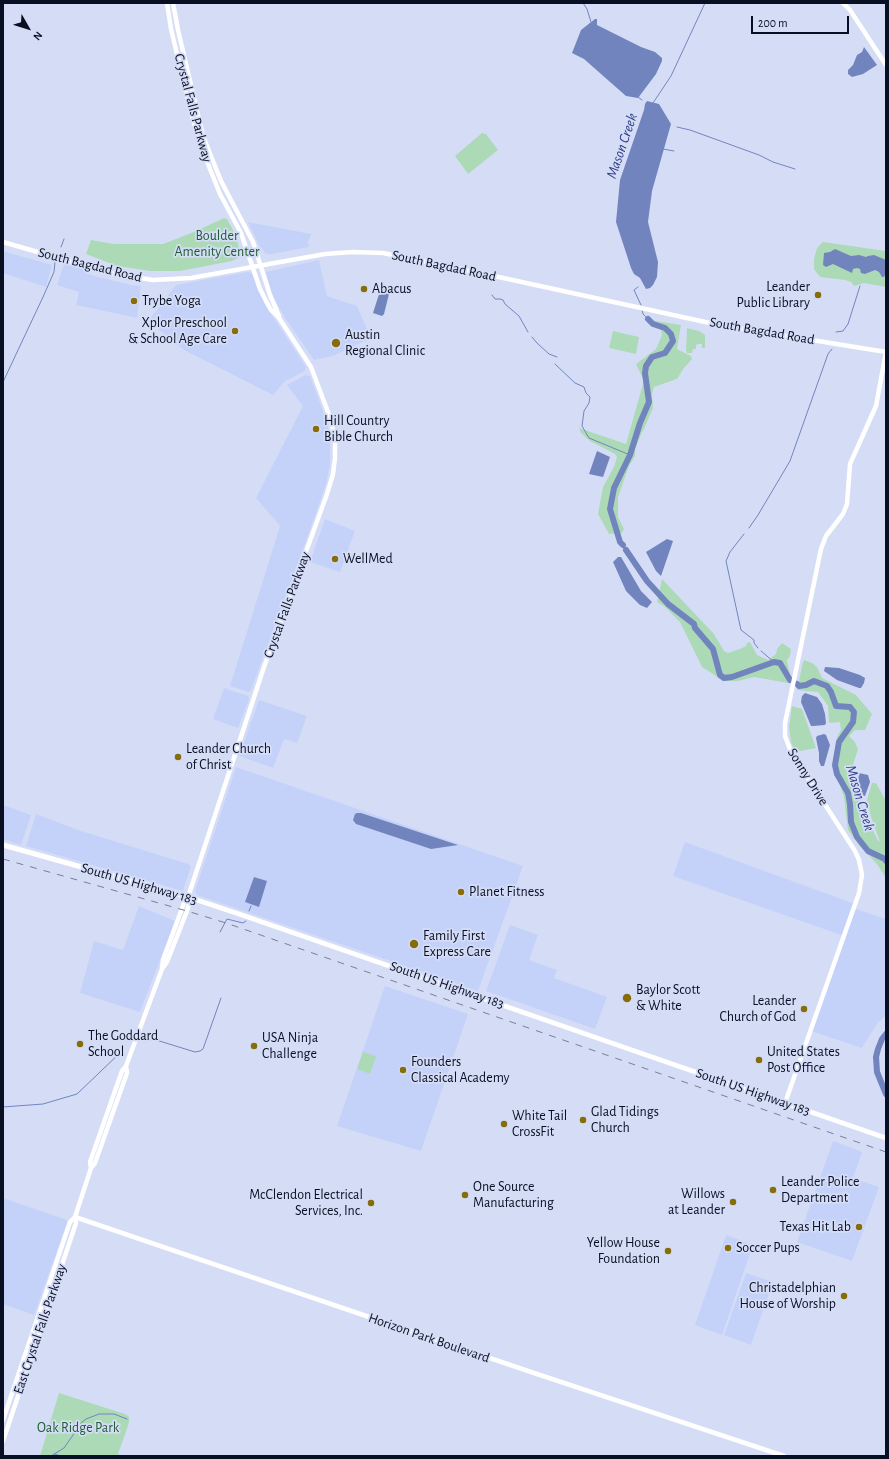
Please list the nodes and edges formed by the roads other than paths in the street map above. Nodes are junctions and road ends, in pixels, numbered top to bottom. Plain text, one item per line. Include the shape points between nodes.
1 (167, 3) edge
2 (174, 3) edge
3 (843, 3) edge
4 (886, 65) edge
5 (246, 230) junction
6 (241, 233) junction
7 (3, 242) edge
8 (261, 265) junction
9 (252, 267) junction
10 (279, 318) junction
11 (886, 352) edge
12 (3, 845) edge
13 (188, 897) junction
14 (785, 1103) junction
15 (886, 1138) edge
16 (74, 1217) junction
17 (3, 1420) edge
18 (3, 1441) edge
19 (784, 1456) edge

1 - 6 main road, Crystal Falls Parkway via 198,137 220,194
2 - 5 main road, Crystal Falls Parkway via 179,37 204,136 221,181
3 - 4 main road
5 - 6 main road
5 - 8 main road, Crystal Falls Parkway
6 - 9 main road, Crystal Falls Parkway
7 - 9 main road, South Bagdad Road via 114,274 153,280 191,278
8 - 9 main road, South Bagdad Road
8 - 10 main road, Crystal Falls Parkway
8 - 11 main road, South Bagdad Road via 338,252 383,253 726,326
9 - 10 main road, Crystal Falls Parkway via 267,303
10 - 13 main road, Crystal Falls Parkway via 311,367 321,391 335,442 333,474 264,667
11 - 14 main road, Sonny Drive via 876,406 850,464 847,504 826,536 821,549 785,723 785,736 791,752 851,845 859,860 862,875 859,893
12 - 13 main road, South US Highway 183
13 - 14 main road, South US Highway 183
13 - 16 main road, East Crystal Falls Parkway via 122,1071
14 - 15 main road, South US Highway 183
16 - 17 main road, East Crystal Falls Parkway via 70,1222
16 - 18 main road, East Crystal Falls Parkway via 76,1223
16 - 19 main road, Horizon Park Boulevard

